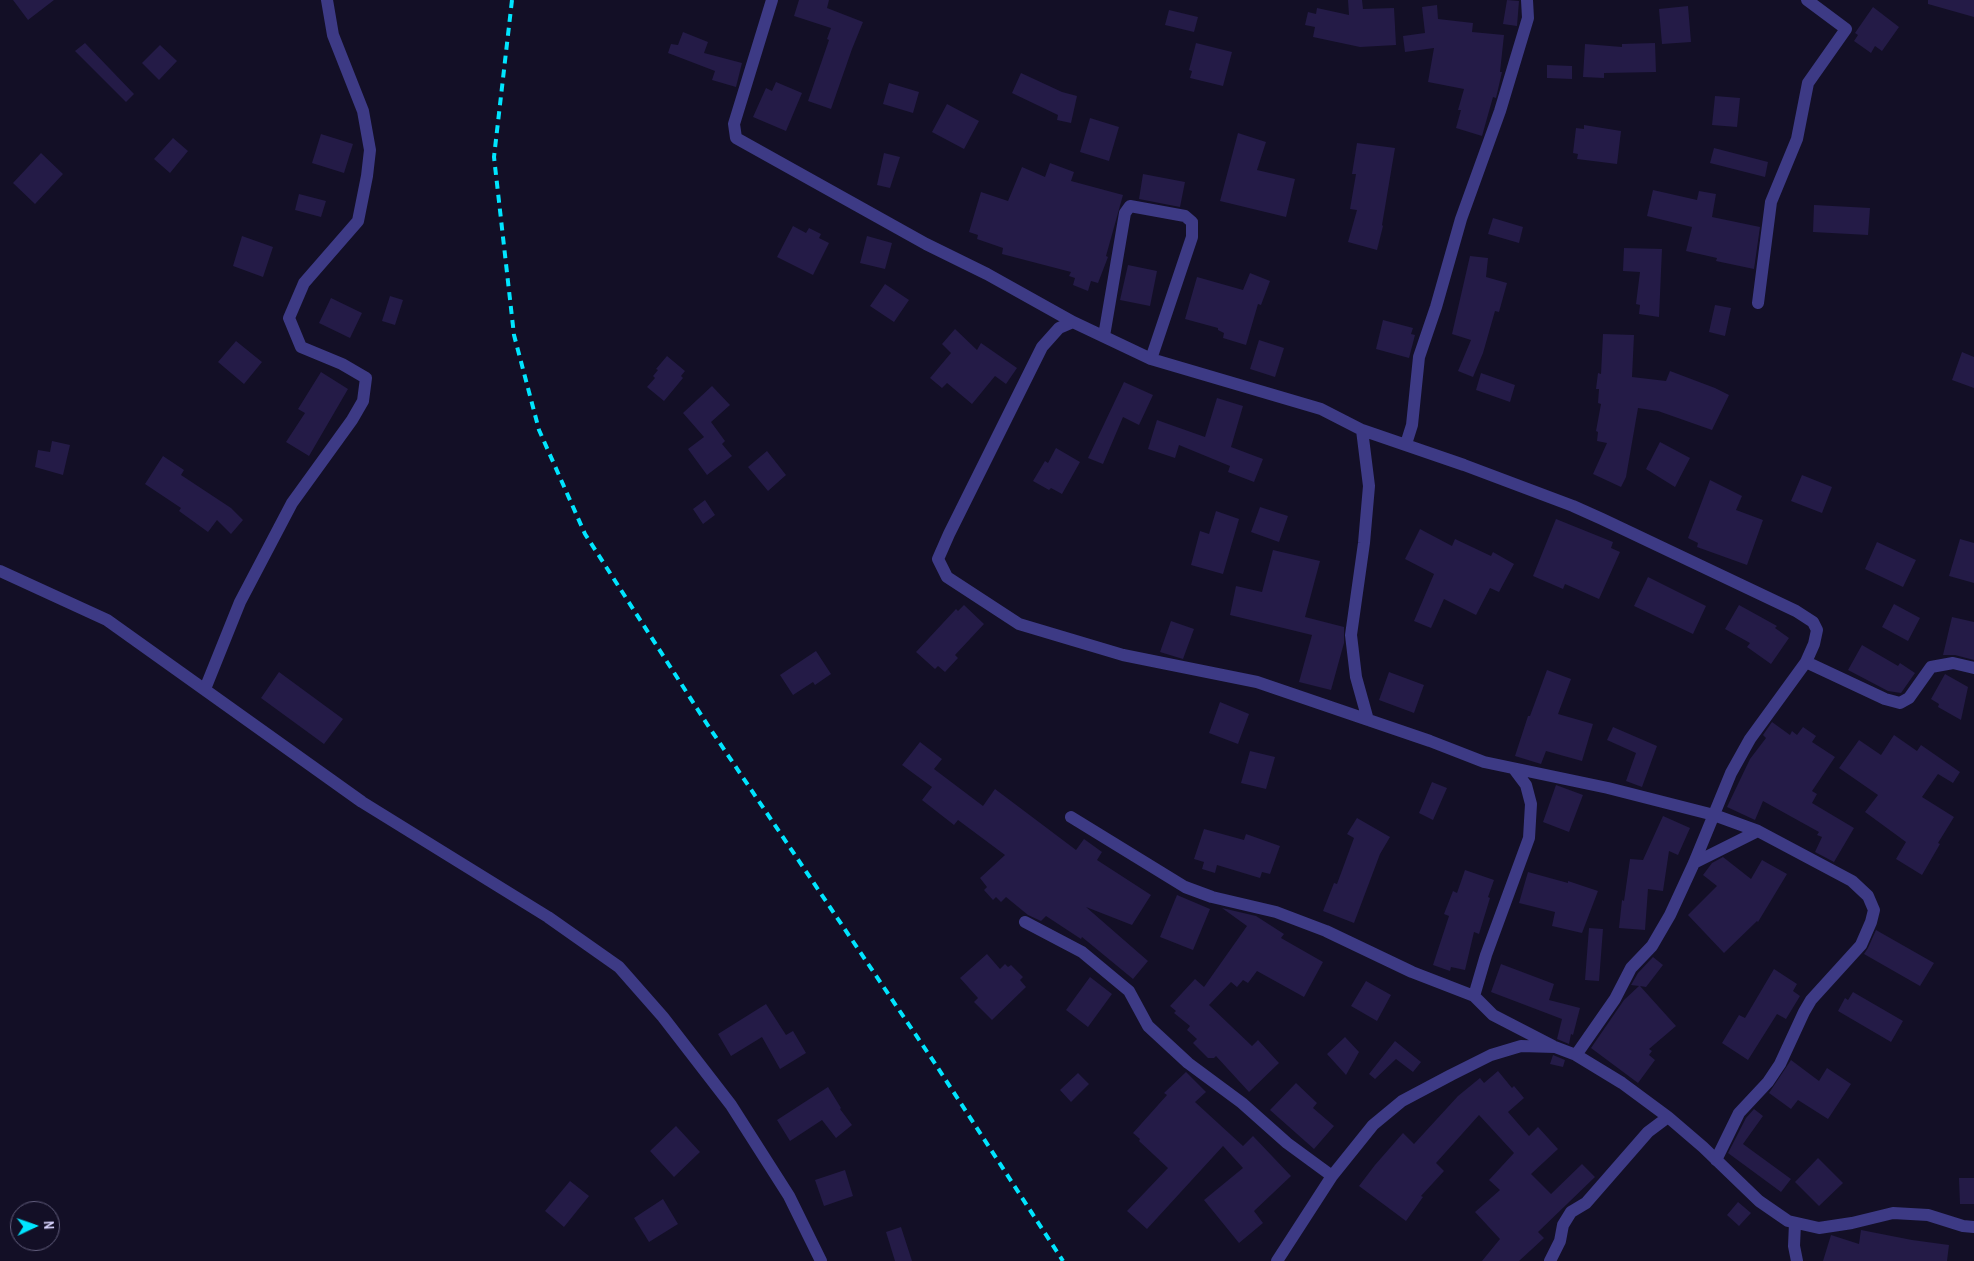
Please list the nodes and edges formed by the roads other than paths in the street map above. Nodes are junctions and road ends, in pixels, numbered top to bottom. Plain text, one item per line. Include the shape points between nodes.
1 (327, 0) edge
2 (772, 0) edge
3 (1527, 0) edge
4 (1807, 0) edge
5 (1758, 303) dead end
6 (1073, 322) junction
7 (1104, 336) junction
8 (1151, 359) junction
9 (1362, 430) junction
10 (1406, 444) junction
11 (0, 571) edge
12 (1806, 662) junction
13 (1974, 668) edge
14 (205, 689) junction
15 (1368, 720) junction
16 (1514, 769) junction
17 (1714, 815) junction
18 (1071, 817) dead end
19 (1758, 831) junction
20 (1694, 863) junction
21 (1025, 922) dead end
22 (1474, 996) junction
23 (1555, 1047) junction
24 (1576, 1055) junction
25 (1668, 1117) junction
26 (1716, 1160) junction
27 (1332, 1176) junction
28 (1795, 1223) junction
29 (1974, 1227) edge
30 (821, 1261) edge
31 (1277, 1261) edge
32 (1550, 1261) edge
33 (1797, 1261) edge

1 - 14 street via 333,35 363,111 370,150 367,176 358,221 304,283 289,318 301,347 366,378 363,401 292,503 240,602
2 - 6 street via 734,124 736,138
3 - 10 street via 1528,18 1500,111 1461,219 1418,357 1412,425
4 - 5 street via 1846,29 1808,83 1797,139 1771,202
6 - 7 street
6 - 15 street via 1060,328 1042,347 949,534 938,560 947,577 1019,624 1123,654 1257,682
7 - 8 street
7 - 8 street via 1125,213 1130,206 1186,216 1192,222 1192,237
8 - 9 street via 1321,409
9 - 10 street
9 - 15 street via 1369,486 1351,635 1356,677
10 - 12 street via 1573,506 1796,611 1813,622 1817,630
11 - 14 street via 108,620
12 - 13 street via 1900,704 1909,698 1931,668 1953,664
12 - 17 street via 1750,739 1731,773
14 - 30 street via 362,802 548,917 619,967 663,1017 731,1105 789,1196
15 - 16 street via 1484,762
16 - 17 street via 1608,788
16 - 22 street via 1526,785 1531,804 1529,838
17 - 19 street
17 - 20 street
18 - 22 street via 1185,888 1276,912
19 - 20 street
19 - 26 street via 1852,881 1868,896 1874,910 1861,944 1811,1000 1780,1064 1739,1113
20 - 24 street via 1652,946 1632,968 1615,1000
21 - 27 street via 1082,952 1130,991 1148,1026 1188,1063
22 - 23 street via 1494,1015
23 - 24 street
23 - 27 street via 1521,1046 1491,1055 1402,1101 1373,1125
24 - 25 street
25 - 26 street
25 - 32 street via 1648,1132 1586,1203 1572,1212 1563,1225 1560,1241
26 - 28 street via 1759,1201 1788,1222
27 - 31 street
28 - 29 street via 1819,1228 1893,1212 1928,1215
28 - 33 street

